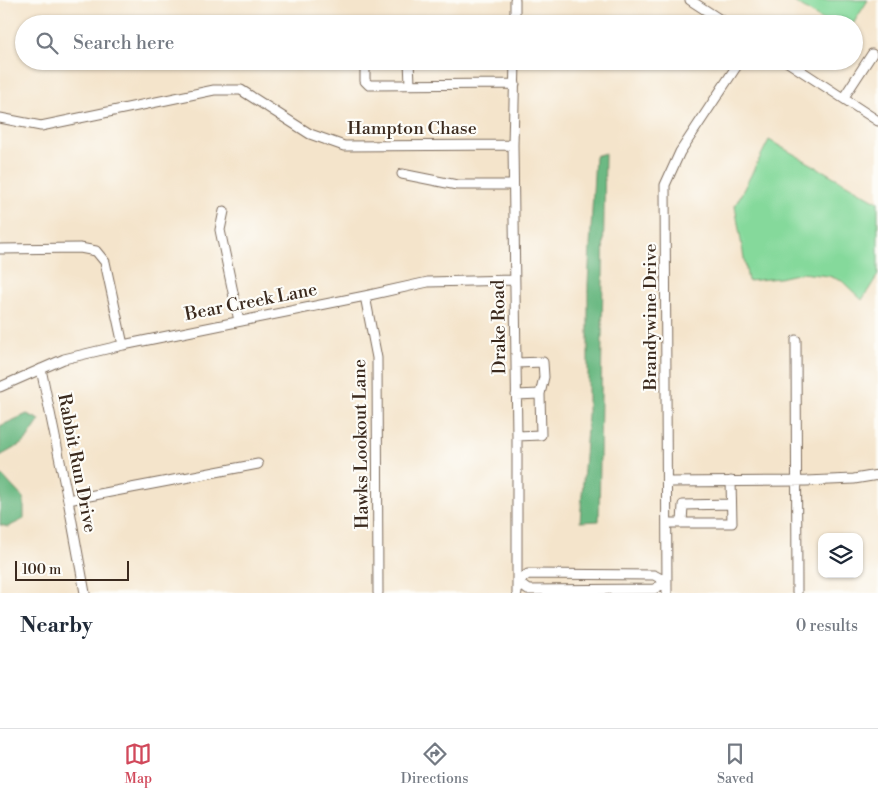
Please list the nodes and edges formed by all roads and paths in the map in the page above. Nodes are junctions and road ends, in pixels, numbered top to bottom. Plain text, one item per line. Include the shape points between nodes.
1 (515, 0) edge
2 (690, 0) edge
3 (515, 15) edge
4 (713, 15) edge
5 (872, 54) dead end
6 (863, 68) edge
7 (365, 70) edge
8 (409, 70) edge
9 (515, 70) edge
10 (734, 70) edge
11 (800, 70) edge
12 (862, 70) edge
13 (410, 84) junction
14 (515, 84) junction
15 (844, 97) junction
16 (0, 118) edge
17 (878, 121) edge
18 (513, 145) junction
19 (402, 174) dead end
20 (513, 185) junction
21 (224, 211) dead end
22 (0, 249) edge
23 (514, 280) junction
24 (365, 296) junction
25 (239, 321) junction
26 (796, 340) dead end
27 (123, 345) junction
28 (516, 363) junction
29 (41, 370) junction
30 (0, 387) edge
31 (540, 394) junction
32 (516, 395) junction
33 (517, 436) junction
34 (258, 464) dead end
35 (878, 474) edge
36 (731, 481) junction
37 (667, 482) junction
38 (797, 482) junction
39 (68, 500) junction
40 (731, 504) junction
41 (667, 523) junction
42 (682, 523) junction
43 (517, 582) junction
44 (667, 582) junction
45 (85, 593) edge
46 (378, 593) edge
47 (517, 593) edge
48 (667, 593) edge
49 (797, 593) edge

1 - 3 street
2 - 4 street
5 - 6 street
7 - 13 street via 364,82 369,85
8 - 13 street
9 - 14 street, Drake Road
10 - 37 street, Brandywine Drive via 680,152 665,185
11 - 15 street
12 - 15 street
13 - 14 street
14 - 18 street, Drake Road
15 - 17 street
16 - 18 street, Hampton Chase via 41,126 214,90 241,90 310,134 344,146
18 - 20 street, Drake Road
19 - 20 street via 456,185
20 - 23 street, Drake Road
21 - 25 street via 220,230
22 - 27 street via 80,248 96,251 105,262
23 - 24 street, Bear Creek Lane via 428,282
23 - 28 street, Drake Road
24 - 25 street, Bear Creek Lane
24 - 46 street, Hawks Lookout Lane via 377,358
25 - 27 street, Bear Creek Lane
26 - 38 street
27 - 29 street, Bear Creek Lane via 64,359
28 - 31 street via 543,362
28 - 32 street, Drake Road
29 - 30 street, Bear Creek Lane
29 - 39 street, Rabbit Run Drive
31 - 32 street
31 - 33 street via 541,435
32 - 33 street, Drake Road
33 - 43 street, Drake Road
34 - 39 street
35 - 38 street via 854,480
36 - 37 street
36 - 38 street
36 - 40 street
37 - 41 street, Brandywine Drive
38 - 49 street
39 - 45 street, Rabbit Run Drive
40 - 42 street via 683,505
40 - 42 street via 732,523
41 - 42 street
41 - 44 street, Brandywine Drive
43 - 44 street via 528,590 654,589
43 - 44 street via 528,574 654,575
43 - 47 street, Drake Road
44 - 48 street, Brandywine Drive

